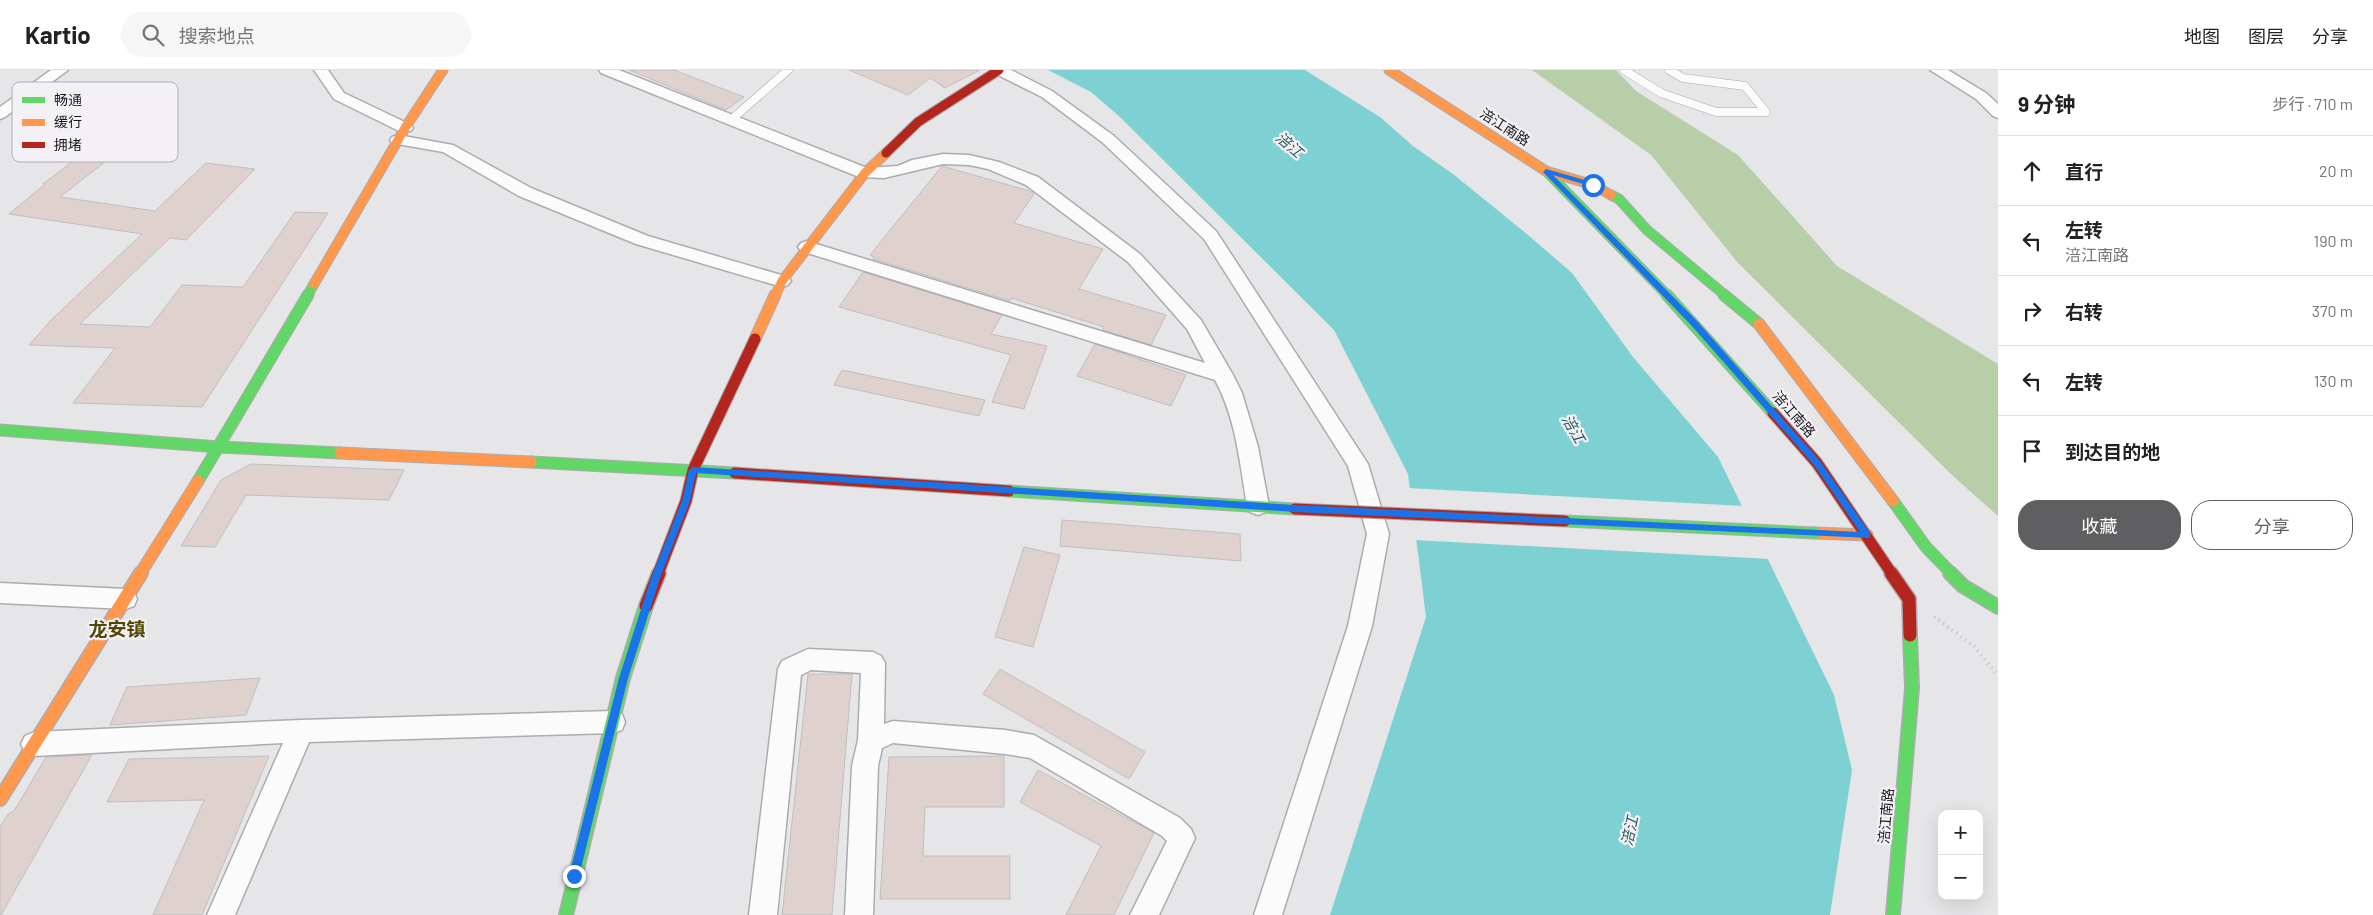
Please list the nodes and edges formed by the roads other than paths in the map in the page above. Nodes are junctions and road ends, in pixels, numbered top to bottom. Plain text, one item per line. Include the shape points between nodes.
1 (61, 70) edge
2 (321, 70) edge
3 (443, 70) edge
4 (606, 70) edge
5 (788, 70) edge
6 (999, 70) edge
7 (1389, 70) edge
8 (1624, 70) edge
9 (1669, 70) edge
10 (1937, 70) edge
11 (44, 82) edge
12 (12, 105) edge
13 (1998, 113) edge
14 (0, 114) edge
15 (731, 120) junction
16 (401, 134) junction
17 (1546, 171) junction
18 (865, 173) junction
19 (807, 247) junction
20 (782, 281) junction
21 (1223, 375) junction
22 (0, 430) edge
23 (218, 447) junction
24 (693, 470) junction
25 (1258, 506) junction
26 (1867, 535) junction
27 (0, 593) edge
28 (126, 599) junction
29 (1998, 607) edge
30 (613, 722) junction
31 (301, 731) junction
32 (871, 740) junction
33 (34, 744) junction
34 (0, 799) edge
35 (222, 915) edge
36 (566, 915) edge
37 (763, 915) edge
38 (859, 915) edge
39 (1144, 915) edge
40 (1268, 915) edge
41 (1893, 915) edge

1 - 11 street
2 - 16 street via 339,96
3 - 16 street
4 - 15 street
5 - 15 lane
6 - 18 street via 918,122
6 - 40 street via 1047,94 1108,139 1210,235 1358,464 1378,534 1362,617
7 - 17 street, 涪江南路
8 - 9 lane via 1661,93 1716,112 1766,112 1745,86 1683,78
10 - 13 street via 1981,96
12 - 14 street
15 - 18 street
16 - 20 street via 447,148 525,192 642,240
16 - 23 street
17 - 26 street, 涪江南路 via 1694,323 1817,463
17 - 29 street via 1593,185 1619,199 1647,230 1760,325 1926,547 1963,586
18 - 19 street
18 - 21 street via 902,170 918,163 943,159 969,160 993,165 1032,181 1134,258 1194,325
19 - 20 street
19 - 21 street
20 - 24 street
21 - 25 street via 1232,393 1248,447
22 - 23 street
23 - 24 street
23 - 28 street
24 - 25 street
24 - 30 street via 686,501 652,587 623,678
25 - 26 street, bridge
26 - 41 street, 涪江南路 via 1909,599 1912,688
27 - 28 street
28 - 33 street
30 - 31 street
30 - 36 street
31 - 33 street
31 - 35 street
32 - 37 street via 873,663 808,659 790,668
32 - 38 street via 865,766
32 - 39 street via 893,732 1034,747 1171,827 1182,838
33 - 34 street

